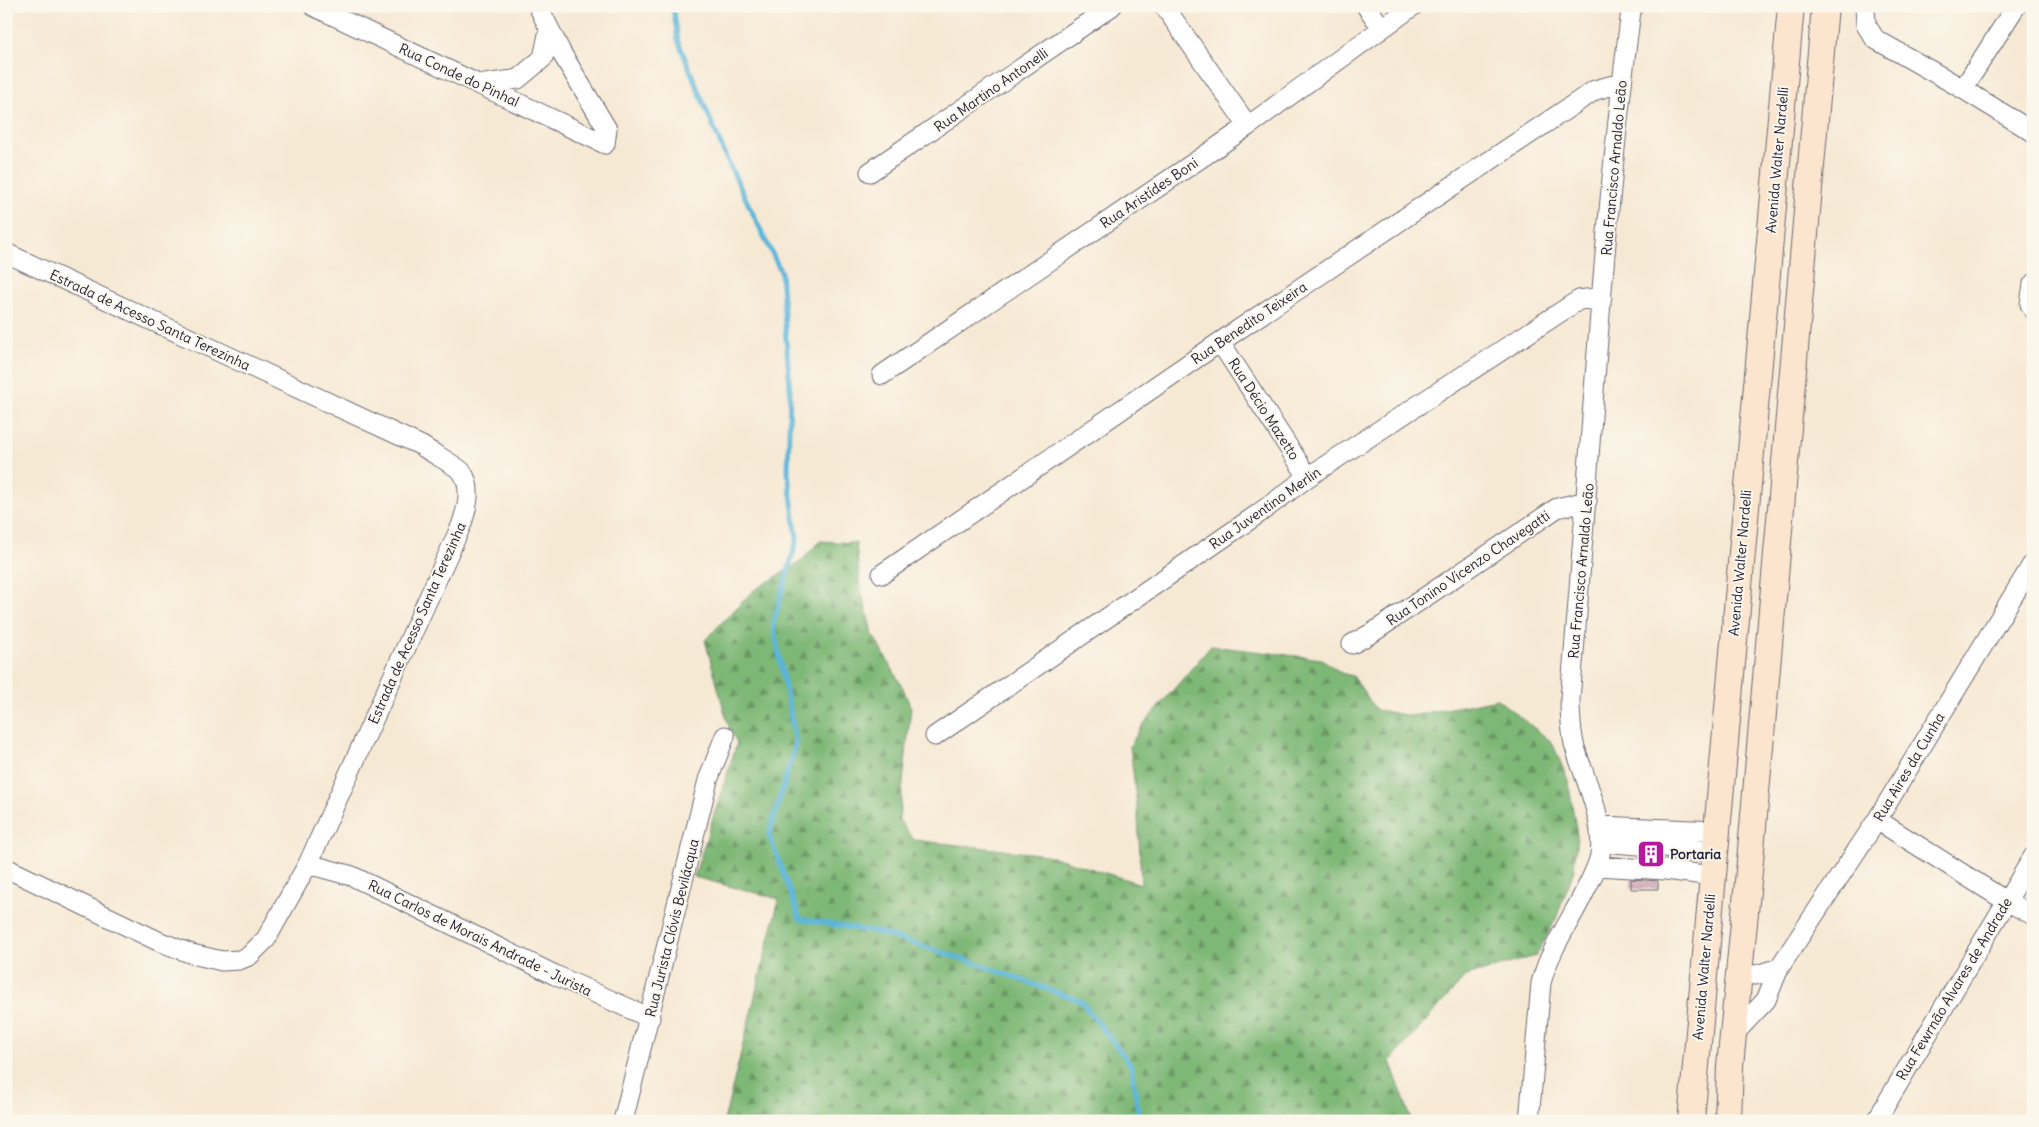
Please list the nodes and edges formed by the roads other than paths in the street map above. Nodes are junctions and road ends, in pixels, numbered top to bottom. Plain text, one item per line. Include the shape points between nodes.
1 (313, 6) edge
2 (538, 6) edge
3 (1112, 6) edge
4 (1164, 6) edge
5 (1366, 6) edge
6 (1413, 6) edge
7 (1633, 6) edge
8 (1791, 6) edge
9 (1825, 6) edge
10 (2016, 6) edge
11 (1865, 7) edge
12 (1382, 28) junction
13 (549, 30) junction
14 (1621, 83) junction
15 (479, 85) junction
16 (1963, 89) junction
17 (1248, 126) junction
18 (2033, 132) edge
19 (870, 172) dead end
20 (6, 253) edge
21 (2033, 284) edge
22 (1602, 297) junction
23 (2033, 309) edge
24 (1220, 342) junction
25 (882, 376) dead end
26 (1308, 477) junction
27 (1587, 501) junction
28 (2033, 563) edge
29 (882, 574) dead end
30 (1352, 644) dead end
31 (725, 736) dead end
32 (935, 736) dead end
33 (1877, 820) junction
34 (1599, 845) junction
35 (1714, 853) junction
36 (2033, 858) edge
37 (308, 864) junction
38 (6, 868) edge
39 (2006, 901) junction
40 (2033, 915) edge
41 (1745, 922) junction
42 (1779, 968) junction
43 (1740, 974) junction
44 (650, 1018) junction
45 (1733, 1035) junction
46 (623, 1121) edge
47 (1529, 1121) edge
48 (1691, 1121) edge
49 (1728, 1121) edge
50 (1876, 1121) edge

1 - 15 street, Rua Conde do Pinhal
2 - 13 street
3 - 19 street, Rua Martino Antonelli
4 - 17 street
5 - 12 street
6 - 12 street, Rua Aristídes Boni
7 - 14 street, Rua Francisco Arnaldo Leão
8 - 35 street, Avenida Walter Nardelli
9 - 41 street
10 - 16 street
11 - 16 street via 1866,25 1875,38
12 - 17 street, Rua Aristídes Boni
13 - 15 street via 543,58 518,79
13 - 15 street, Rua Conde do Pinhal via 607,129 605,144
14 - 22 street, Rua Francisco Arnaldo Leão
14 - 24 street, Rua Benedito Teixeira via 1595,90
16 - 18 street
17 - 25 street, Rua Aristídes Boni
20 - 37 street, Estrada de Acesso Santa Terezinha via 422,446 461,471 468,487 467,510 461,526
21 - 23 street via 2030,304
22 - 26 street, Rua Juventino Merlin via 1579,300
22 - 27 street, Rua Francisco Arnaldo Leão
24 - 26 street, Rua Décio Mazetto
24 - 29 street, Rua Benedito Teixeira
26 - 32 street, Rua Juventino Merlin
27 - 30 street, Rua Tonino Vicenzo Chavegatti via 1557,508
27 - 34 street, Rua Francisco Arnaldo Leão via 1570,713 1574,744
28 - 33 street, Rua Aires da Cunha
31 - 44 street, Rua Jurista Clóvis Bevilácqua via 708,780
33 - 39 street
33 - 42 street, Rua Aires da Cunha
34 - 35 street
34 - 35 street
34 - 47 street via 1579,904 1546,965 1541,983
35 - 41 street via 1724,853 1736,870
35 - 48 street, Avenida Walter Nardelli
36 - 39 street, Rua Fewrnão Alvares de Andrade
37 - 38 street, Estrada de Acesso Santa Terezinha via 266,939 257,950 240,960 192,954 158,941
37 - 44 street, Rua Carlos de Morais Andrade - Jurista via 352,876
39 - 40 street
39 - 50 street, Rua Fewrnão Alvares de Andrade
41 - 43 street
42 - 43 street via 1756,975
42 - 45 street, Rua Aires da Cunha via 1766,1000
43 - 45 street
44 - 46 street, Rua Jurista Clóvis Bevilácqua
45 - 49 street

